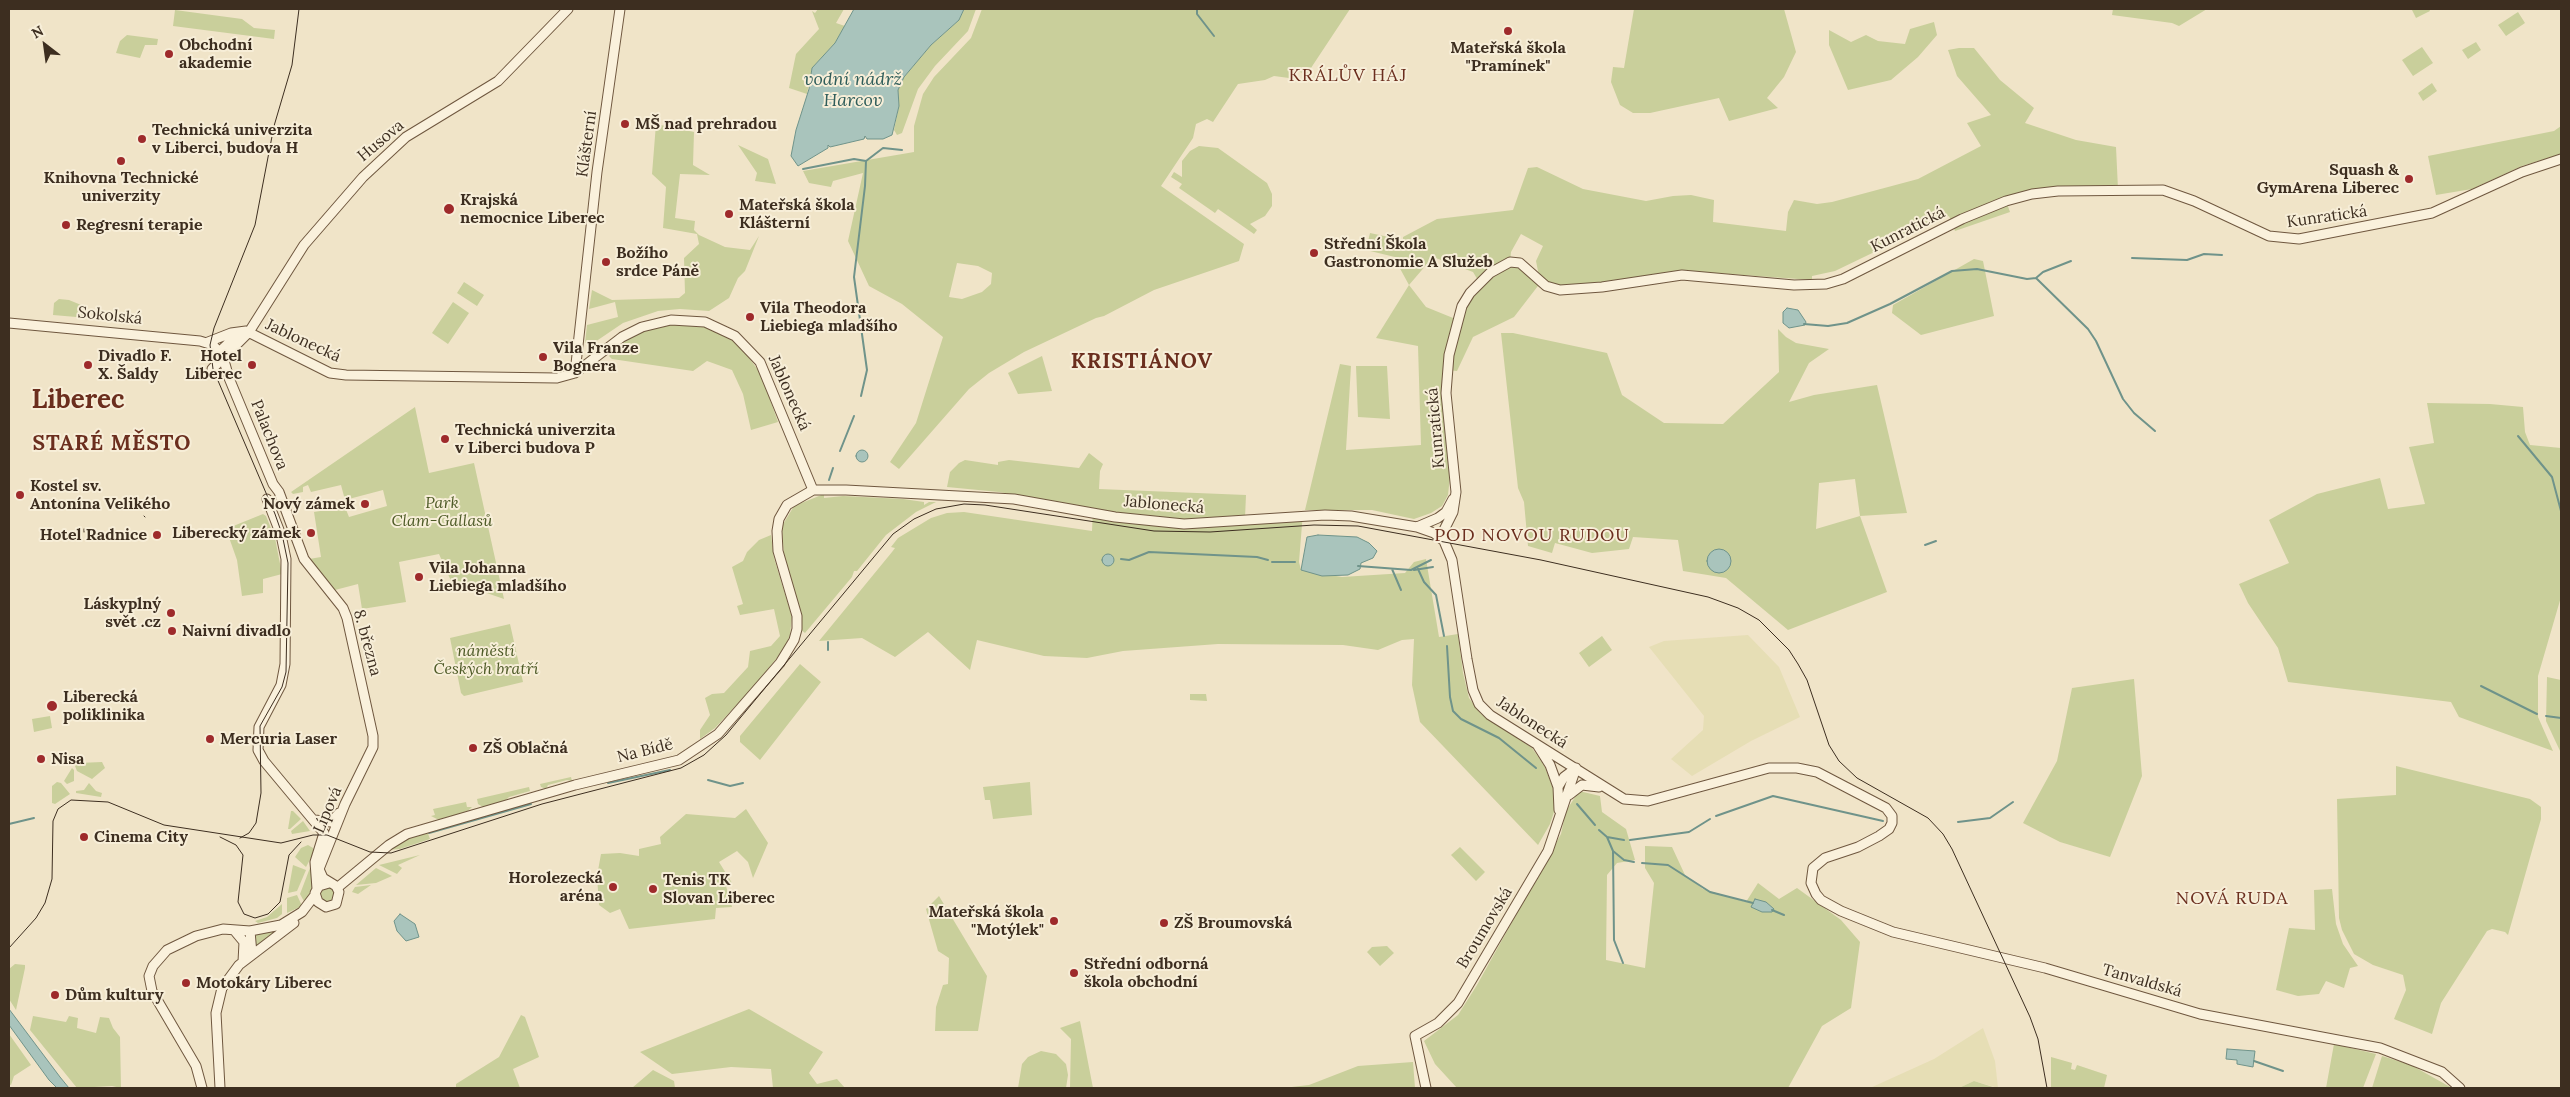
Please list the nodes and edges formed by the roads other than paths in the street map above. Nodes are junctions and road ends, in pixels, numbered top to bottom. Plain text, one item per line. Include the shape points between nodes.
1 (568, 9) edge
2 (620, 9) edge
3 (2561, 159) edge
4 (9, 323) edge
5 (246, 332) junction
6 (208, 342) junction
7 (220, 354) junction
8 (575, 373) junction
9 (813, 490) junction
10 (1456, 492) junction
11 (266, 499) dead end
12 (283, 503) joint
13 (1417, 527) junction
14 (1437, 535) junction
15 (1536, 744) junction
16 (373, 748) joint
17 (1576, 768) junction
18 (1558, 787) junction
19 (1606, 790) junction
20 (1567, 797) junction
21 (345, 804) junction
22 (1559, 819) junction
23 (315, 820) junction
24 (333, 886) junction
25 (316, 892) junction
26 (1816, 894) joint
27 (322, 905) junction
28 (234, 930) junction
29 (250, 931) junction
30 (252, 954) junction
31 (243, 962) junction
32 (202, 1088) edge
33 (220, 1088) edge
34 (1426, 1088) edge
35 (2460, 1088) edge

1 - 5 street, Husova via 498,81 406,137 363,177 300,251
2 - 8 street, Klášterní
3 - 10 street, Kunratická via 2522,172 2432,213 2299,239 2269,236 2163,190 2058,191 2006,201 1962,219 1844,279 1826,284 1784,285 1682,275 1560,290 1546,286 1520,263 1510,262 1490,272 1470,293 1462,306 1449,355 1446,393
4 - 6 street, Sokolská
5 - 6 street
5 - 7 street, Husova
5 - 8 street, Jablonecká via 323,370 346,375 550,378
6 - 7 street
7 - 12 street, Palachova
8 - 9 street, Jablonecká via 622,336 642,327 688,320 718,326 746,345 760,362
9 - 13 street, Jablonecká via 1014,499 1124,518 1184,524 1325,515 1352,516
9 - 24 street, Na Bídě via 787,505 777,531 778,551 796,612 794,640 780,663 718,734 679,760 575,784 407,834
10 - 13 street via 1446,512
10 - 14 street, Kunratická
11 - 23 street via 281,535 286,559 285,664 281,685 259,727 258,750
12 - 16 street, 8. března via 304,559 343,608 347,618
13 - 14 street, Jablonecká
14 - 15 street, Jablonecká via 1448,547 1452,560 1467,659 1479,704 1490,715
15 - 17 street, Jablonecká
15 - 18 street, Broumovská via 1550,765
16 - 21 street, Lípová
17 - 18 street via 1564,777
17 - 19 street, Jablonecká
17 - 20 street, Broumovská
18 - 22 street, Broumovská
19 - 20 street via 1588,784 1576,788
19 - 26 street, Jablonecká via 1627,800 1648,801 1769,768 1797,768 1817,772 1886,808 1892,820 1885,832 1858,847 1818,862 1811,884
20 - 22 street, Broumovská
21 - 23 street via 331,822
21 - 24 street, Lípová via 319,869 323,878
22 - 34 street, Broumovská via 1548,851 1458,1003 1438,1023 1415,1036
23 - 25 street via 324,835 315,862
24 - 25 street via 322,884
24 - 27 street via 339,897 336,904
25 - 27 street
25 - 29 street via 306,908 289,921
26 - 35 street, Tanvaldská via 1843,912 1901,934 2045,968 2200,1014 2380,1048 2442,1072
27 - 30 street
28 - 29 street
28 - 31 street via 244,945
28 - 32 street via 223,929 196,936 162,954 149,976 157,1002 196,1066
29 - 30 street
30 - 31 street
31 - 33 street via 227,979 217,1003

